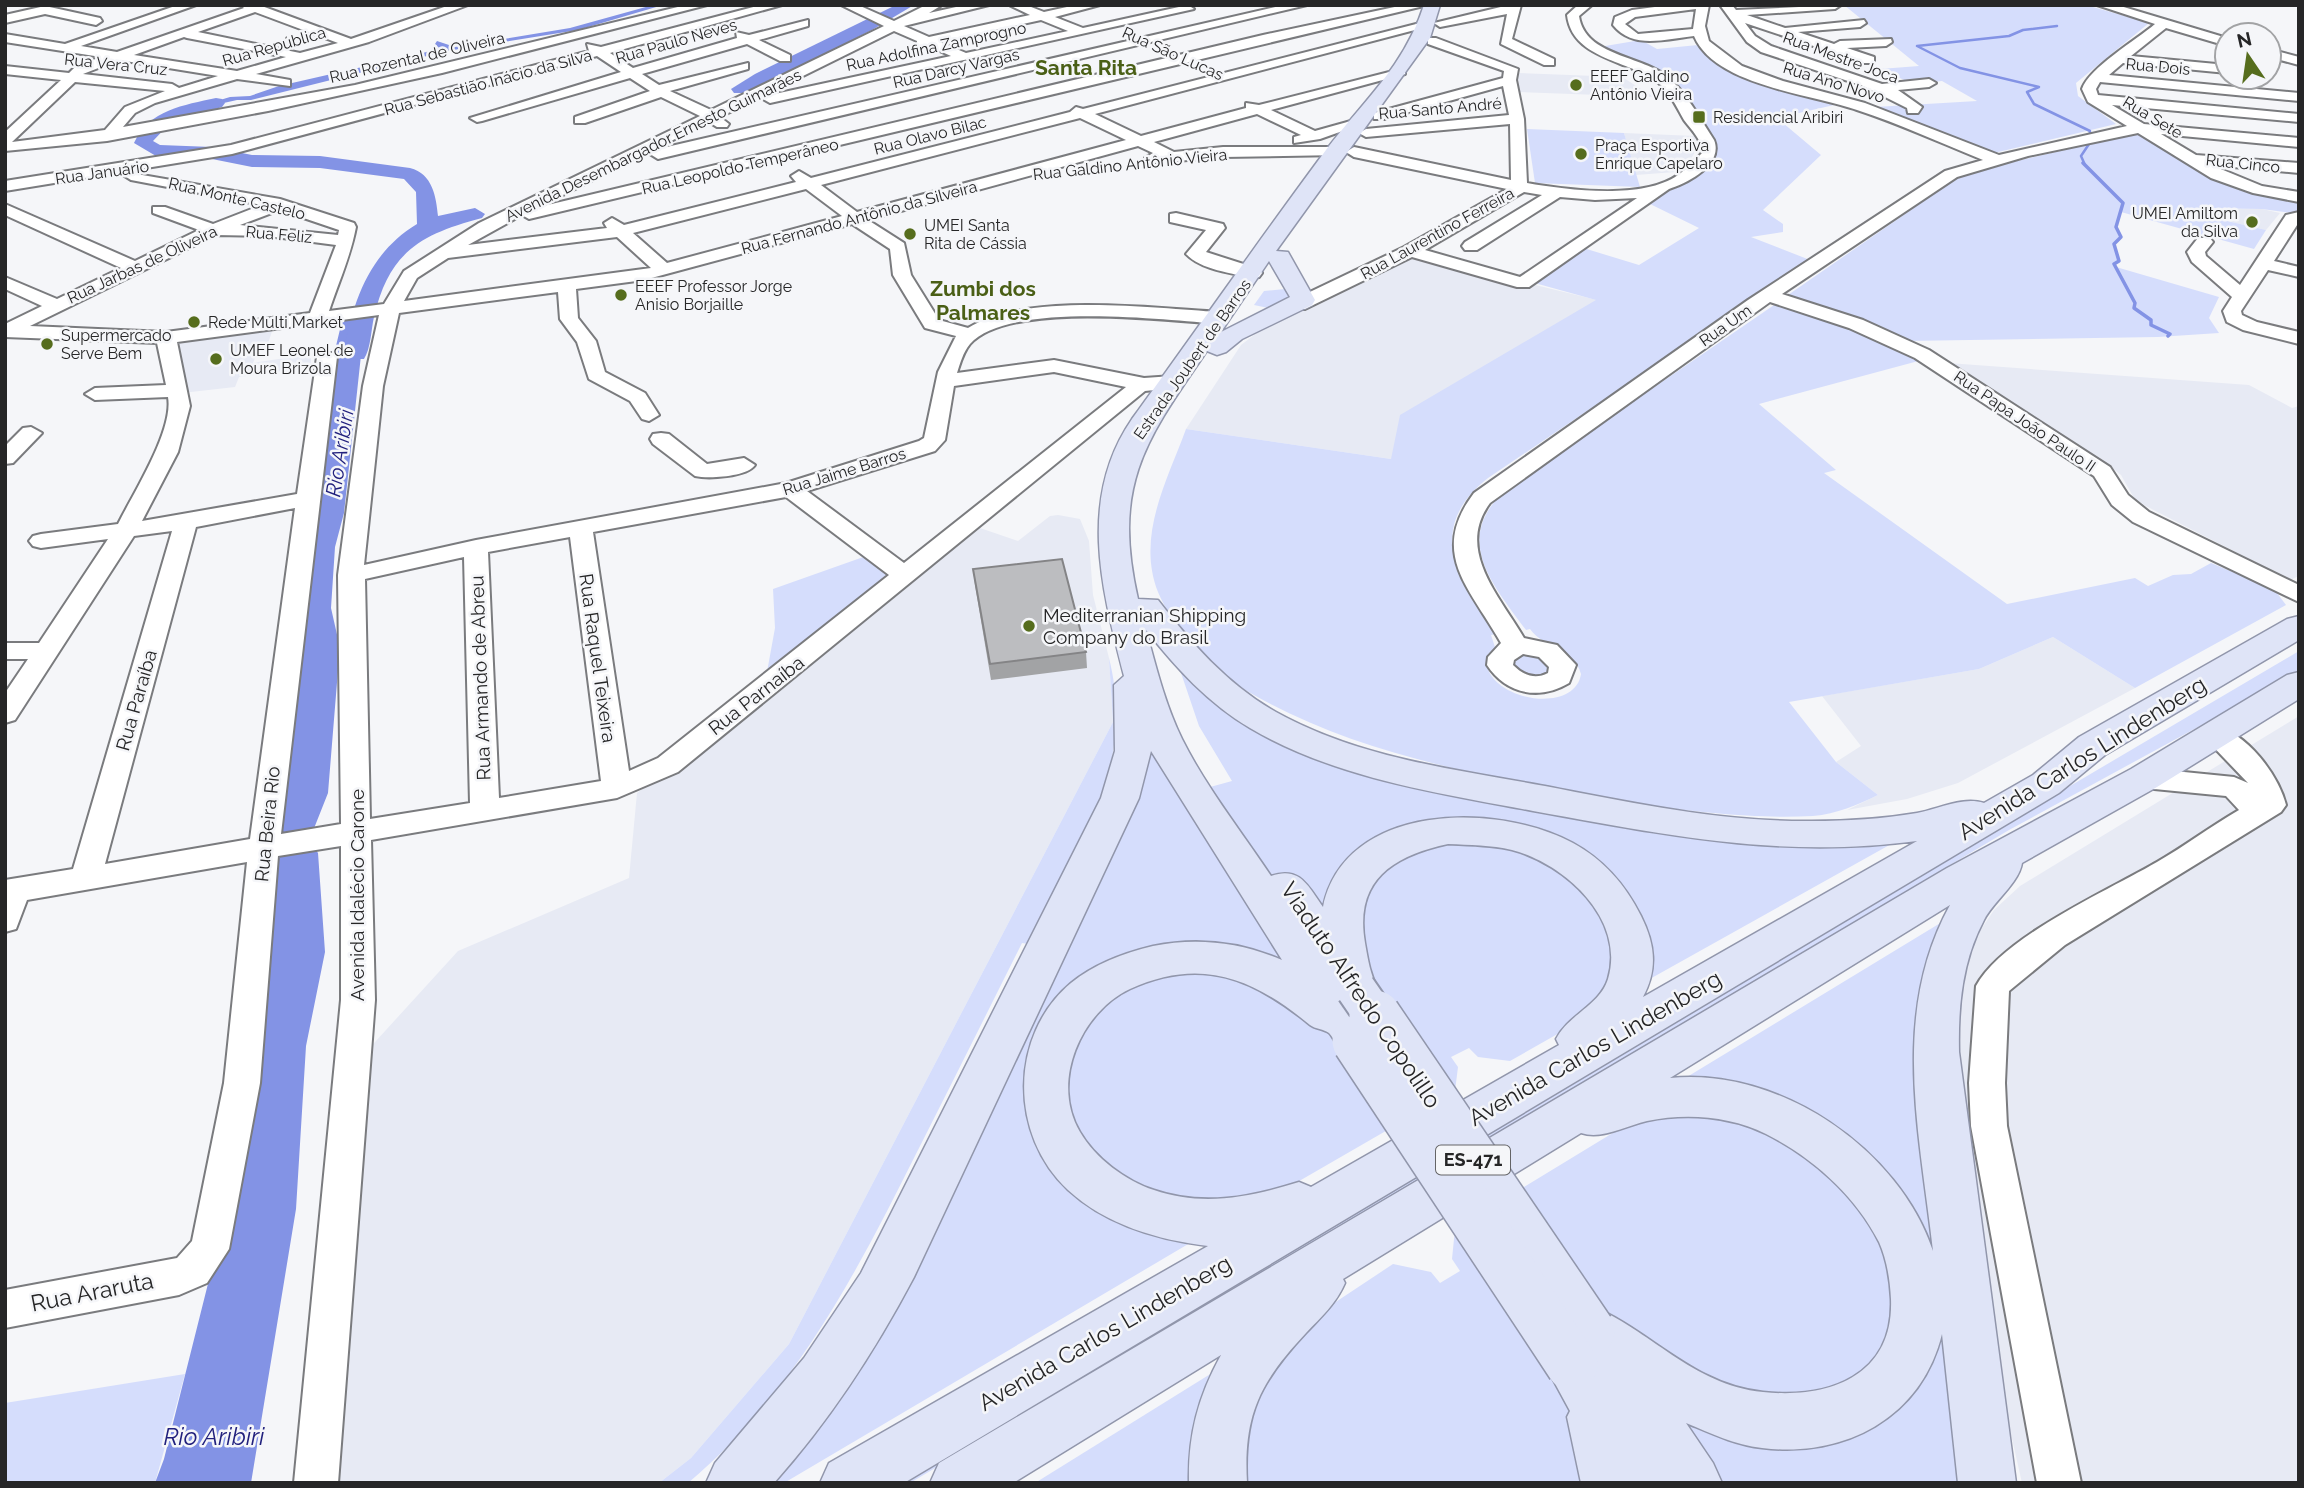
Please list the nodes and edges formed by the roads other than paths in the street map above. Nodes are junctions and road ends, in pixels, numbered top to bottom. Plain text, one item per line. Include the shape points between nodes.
1 (18, 5) edge
2 (190, 5) edge
3 (462, 5) edge
4 (776, 5) edge
5 (847, 5) edge
6 (936, 5) edge
7 (983, 5) edge
8 (1015, 5) edge
9 (1094, 5) edge
10 (1422, 5) edge
11 (1432, 5) edge
12 (1444, 5) edge
13 (1587, 5) edge
14 (1701, 5) edge
15 (1835, 5) edge
16 (2103, 5) edge
17 (251, 7) edge
18 (694, 7) edge
19 (1183, 7) edge
20 (1311, 7) edge
21 (1513, 7) edge
22 (5, 8) edge
23 (1731, 11) edge
24 (1040, 16) junction
25 (1361, 17) junction
26 (5, 19) edge
27 (96, 21) dead end
28 (718, 21) junction
29 (804, 23) dead end
30 (888, 23) junction
31 (1860, 23) dead end
32 (133, 24) junction
33 (1225, 24) junction
34 (2163, 24) junction
35 (1426, 30) junction
36 (1777, 30) junction
37 (1082, 32) junction
38 (1699, 32) junction
39 (187, 34) junction
40 (5, 38) edge
41 (573, 38) junction
42 (746, 38) junction
43 (2213, 38) edge
44 (1263, 39) junction
45 (925, 41) junction
46 (1886, 42) dead end
47 (2139, 42) junction
48 (350, 43) junction
49 (2164, 44) dead end
50 (901, 46) dead end
51 (1827, 46) junction
52 (2189, 46) dead end
53 (65, 47) junction
54 (1119, 48) junction
55 (2213, 48) edge
56 (876, 51) dead end
57 (603, 52) junction
58 (117, 56) junction
59 (301, 56) junction
60 (964, 57) junction
61 (1309, 57) junction
62 (785, 58) dead end
63 (2117, 59) junction
64 (1869, 60) dead end
65 (827, 62) junction
66 (743, 65) dead end
67 (1153, 66) junction
68 (5, 68) edge
69 (2213, 68) edge
70 (809, 69) junction
71 (631, 71) junction
72 (239, 73) junction
73 (1510, 75) junction
74 (1000, 76) junction
75 (71, 77) junction
76 (1399, 78) junction
77 (2098, 78) junction
78 (1368, 79) junction
79 (285, 83) dead end
80 (1929, 83) dead end
81 (838, 85) junction
82 (1197, 85) junction
83 (186, 89) junction
84 (1879, 89) junction
85 (659, 91) junction
86 (1041, 94) junction
87 (223, 97) dead end
88 (2299, 97) edge
89 (2093, 99) junction
90 (873, 104) junction
91 (733, 107) junction
92 (1257, 109) junction
93 (1913, 110) dead end
94 (1083, 114) junction
95 (710, 116) junction
96 (1380, 116) junction
97 (477, 118) dead end
98 (2299, 118) edge
99 (1517, 119) junction
100 (580, 120) dead end
101 (912, 124) junction
102 (1362, 128) junction
103 (2139, 128) junction
104 (738, 136) junction
105 (1315, 136) junction
106 (107, 137) junction
107 (5, 140) edge
108 (1138, 141) junction
109 (2299, 143) edge
110 (5, 147) edge
111 (954, 148) junction
112 (1252, 152) junction
113 (1345, 152) junction
114 (203, 156) joint
115 (1171, 156) junction
116 (773, 158) junction
117 (2187, 158) junction
118 (1995, 159) junction
119 (618, 163) junction
120 (2299, 169) edge
121 (111, 171) junction
122 (552, 173) dead end
123 (1008, 176) junction
124 (572, 183) junction
125 (810, 184) junction
126 (1666, 185) junction
127 (5, 186) edge
128 (1520, 188) junction
129 (1554, 194) junction
130 (2299, 197) edge
131 (587, 202) junction
132 (280, 204) junction
133 (5, 209) edge
134 (159, 210) dead end
135 (506, 215) junction
136 (853, 217) junction
137 (2299, 217) edge
138 (1176, 218) dead end
139 (214, 230) junction
140 (622, 231) junction
141 (345, 241) junction
142 (2204, 242) dead end
143 (1471, 246) dead end
144 (1410, 251) junction
145 (439, 254) junction
146 (1280, 257) junction
147 (2265, 264) junction
148 (136, 268) junction
149 (664, 270) junction
150 (2299, 272) edge
151 (5, 282) edge
152 (1250, 284) junction
153 (567, 287) junction
154 (1770, 296) junction
155 (2242, 296) junction
156 (1297, 297) junction
157 (55, 305) junction
158 (380, 311) junction
159 (1219, 318) junction
160 (317, 320) junction
161 (6, 331) edge
162 (969, 334) junction
163 (166, 338) junction
164 (2299, 338) edge
165 (1217, 347) junction
166 (327, 356) dead end
167 (946, 381) junction
168 (1173, 382) junction
169 (1143, 384) junction
170 (179, 391) junction
171 (95, 394) dead end
172 (649, 415) dead end
173 (31, 433) dead end
174 (661, 439) dead end
175 (5, 458) edge
176 (744, 465) dead end
177 (790, 489) junction
178 (309, 498) junction
179 (186, 522) junction
180 (582, 527) junction
181 (126, 530) junction
182 (41, 541) dead end
183 (476, 547) junction
184 (350, 575) junction
185 (906, 576) junction
186 (2299, 595) edge
187 (1137, 616) junction
188 (2299, 626) edge
189 (1516, 647) dead end
190 (5, 651) edge
191 (47, 651) junction
192 (2299, 683) edge
193 (5, 714) edge
194 (2216, 735) junction
195 (2144, 778) junction
196 (617, 788) junction
197 (1206, 789) junction
198 (485, 809) junction
199 (2255, 813) junction
200 (2028, 818) junction
201 (358, 832) junction
202 (267, 847) junction
203 (86, 877) junction
204 (10, 891) edge
205 (5, 920) edge
206 (1356, 989) junction
207 (1358, 1041) junction
208 (1502, 1102) junction
209 (1530, 1139) junction
210 (1354, 1188) junction
211 (1362, 1240) junction
212 (179, 1276) joint
213 (5, 1308) edge
214 (1580, 1348) junction
215 (316, 1483) edge
216 (735, 1483) edge
217 (849, 1483) edge
218 (959, 1483) edge
219 (1218, 1483) edge
220 (1610, 1483) edge
221 (1649, 1483) edge
222 (1693, 1483) edge
223 (1987, 1483) edge
224 (2059, 1483) edge

1 - 22 street
2 - 32 street
3 - 48 street, Rua República
4 - 28 street, Rua Sebastião Inácio da Silva
5 - 30 street
6 - 30 street, Avenida Desembargador Ernesto Guimarães
7 - 30 street
8 - 24 street, Rua São Lucas
9 - 24 street
10 - 25 street, Rua Leopoldo Temperâneo
11 - 35 main road, Estrada Joubert de Barros
12 - 35 main road, Estrada Joubert de Barros
13 - 126 street via 1573,20 1584,41 1660,78 1708,140 1710,154 1700,167
14 - 38 street
14 - 38 street via 1625,16 1619,25 1633,37
15 - 23 street
16 - 34 street
17 - 39 street
17 - 48 street
18 - 28 street
18 - 41 street, Rua Rozental de Oliveira
19 - 33 street
19 - 37 street, Rua Adolfina Zamprogno
20 - 25 street
20 - 33 street, Rua Darcy Vargas
21 - 35 street, Rua Olavo Bilac
21 - 73 street via 1505,41 1555,61
23 - 36 street
23 - 84 street, Rua Mestre Joca via 1751,39 1766,49
24 - 37 street, Rua São Lucas
24 - 45 street
25 - 35 street
25 - 44 street, Rua Leopoldo Temperâneo
26 - 27 street via 45,10
28 - 42 street
28 - 57 street, Rua Sebastião Inácio da Silva
29 - 42 street, Rua Paulo Neves
30 - 45 street
30 - 65 street, Avenida Desembargador Ernesto Guimarães
31 - 36 street
32 - 39 street
32 - 53 street
33 - 44 street
33 - 54 street, Rua Darcy Vargas
34 - 43 street
34 - 47 street
35 - 61 street, Rua Olavo Bilac
35 - 73 street
35 - 76 main road, Estrada Joubert de Barros
36 - 51 street
37 - 54 street, Rua São Lucas
37 - 60 street, Rua Adolfina Zamprogno
38 - 118 street, Rua Ano Novo via 1711,51 1751,74 1866,108
39 - 58 street
39 - 59 street
40 - 53 street
41 - 57 street
41 - 106 street, Rua Rozental de Oliveira via 413,78
42 - 62 street
42 - 71 street, Rua Paulo Neves
44 - 61 street
44 - 67 street, Rua Leopoldo Temperâneo
45 - 50 street
45 - 60 street
46 - 51 street
47 - 49 street
47 - 63 street
48 - 59 street, Rua República
51 - 64 street
52 - 55 street
53 - 58 street
53 - 68 street
54 - 67 street, Rua São Lucas
54 - 74 street, Rua Darcy Vargas
56 - 65 street
57 - 71 street
57 - 114 street, Rua Sebastião Inácio da Silva
58 - 72 street
58 - 75 street
59 - 72 street, Rua República
60 - 74 street
60 - 81 street, Rua Adolfina Zamprogno
61 - 78 street
61 - 82 street, Rua Olavo Bilac
63 - 69 street
63 - 77 street
65 - 70 street, Avenida Desembargador Ernesto Guimarães
66 - 85 street
67 - 82 street, Rua São Lucas
67 - 86 street, Rua Leopoldo Temperâneo
68 - 75 street, Rua Vera Cruz
70 - 81 street
70 - 91 street, Avenida Desembargador Ernesto Guimarães
71 - 85 street
71 - 97 street, Rua Paulo Neves
72 - 79 street
72 - 83 street, Rua República
73 - 96 street
73 - 99 street, Rua Laurentino Ferreira
74 - 86 street
74 - 90 street, Rua Darcy Vargas
75 - 83 street, Rua Vera Cruz
75 - 107 street
76 - 78 street, Rua Fernando Antônio da Silveira
76 - 96 main road, Estrada Joubert de Barros
76 - 102 main road, Estrada Joubert de Barros
77 - 88 street, Rua Dois
77 - 89 street, Rua Sete via 2089,89
78 - 92 street, Rua Fernando Antônio da Silveira
80 - 84 street
81 - 90 street
81 - 91 street, Rua Adolfina Zamprogno
82 - 92 street, Rua São Lucas
82 - 94 street, Rua Olavo Bilac
83 - 87 street, Rua Vera Cruz
83 - 106 street, Rua República via 134,107
84 - 93 street, Rua Mestre Joca via 1909,102
85 - 95 street
85 - 100 street
86 - 94 street
86 - 101 street, Rua Leopoldo Temperâneo
89 - 98 street
89 - 103 street, Rua Sete
90 - 101 street
90 - 104 street, Rua Darcy Vargas
91 - 95 street, Avenida Desembargador Ernesto Guimarães
92 - 105 street, Rua São Lucas
92 - 108 street, Rua Fernando Antônio da Silveira
94 - 108 street
94 - 111 street, Rua Olavo Bilac
95 - 104 street
95 - 119 street, Avenida Desembargador Ernesto Guimarães
96 - 102 main road, Estrada Joubert de Barros
99 - 102 street, Rua Santo André
99 - 128 street, Rua Laurentino Ferreira
101 - 111 street
101 - 116 street, Rua Leopoldo Temperâneo
102 - 105 street, Rua Santo André
102 - 113 main road, Estrada Joubert de Barros
103 - 109 street
103 - 117 street, Rua Sete
103 - 118 street, Rua Um
104 - 116 street
104 - 119 street, Rua Darcy Vargas
105 - 112 street, Rua Santo André
106 - 110 street, Rua Rozental de Oliveira
108 - 115 street
108 - 123 street, Rua Fernando Antônio da Silveira
111 - 123 street
111 - 125 street, Rua Olavo Bilac
112 - 113 street, Rua Galdino Antônio Vieira
112 - 115 street, Rua Galdino Antônio Vieira
113 - 128 street, Rua Galdino Antônio Vieira via 1404,160
113 - 146 main road, Estrada Joubert de Barros
113 - 152 main road, Estrada Joubert de Barros
114 - 121 street, Rua Januário
115 - 123 street, Rua Galdino Antônio Vieira
116 - 125 street
116 - 131 street, Rua Leopoldo Temperâneo
117 - 120 street, Rua Cinco
117 - 130 street, Rua Sete via 2232,182
118 - 154 street, Rua Um via 1938,181
119 - 124 street, Avenida Desembargador Ernesto Guimarães
121 - 127 street, Rua Januário
121 - 132 street, Rua Monte Castelo
122 - 124 street
123 - 136 street, Rua Fernando Antônio da Silveira
124 - 131 street
124 - 135 street, Avenida Desembargador Ernesto Guimarães
125 - 136 street
125 - 140 street, Rua Olavo Bilac
126 - 129 street, Rua Galdino Antônio Vieira via 1614,194
126 - 144 street via 1523,283
128 - 129 street, Rua Galdino Antônio Vieira
128 - 144 street, Rua Laurentino Ferreira
129 - 143 street
131 - 135 street, Rua Leopoldo Temperâneo
131 - 140 street
132 - 139 street, Rua Jarbas de Oliveira
132 - 141 street, Rua Monte Castelo via 348,227
133 - 148 street
134 - 139 street
135 - 145 street, Avenida Desembargador Ernesto Guimarães
136 - 149 street, Rua Fernando Antônio da Silveira
136 - 162 street via 898,247 902,275 929,321
137 - 147 street via 2293,218
138 - 152 street via 1217,228 1195,254
139 - 141 street, Rua Feliz
139 - 148 street, Rua Jarbas de Oliveira
140 - 145 street, Rua Olavo Bilac
140 - 149 street
141 - 160 street
142 - 155 street via 2196,252 2198,258
144 - 156 street, Rua Laurentino Ferreira via 1342,284
145 - 158 street, Avenida Desembargador Ernesto Guimarães via 410,275
146 - 152 main road, Estrada Joubert de Barros
146 - 156 main road
147 - 150 street
147 - 155 street
148 - 157 street, Rua Jarbas de Oliveira
149 - 153 street, Rua Fernando Antônio da Silveira
151 - 157 street
152 - 156 main road
152 - 159 main road, Estrada Joubert de Barros
152 - 165 main road, Estrada Joubert de Barros
153 - 158 street, Rua Fernando Antônio da Silveira
153 - 172 street via 569,319 586,341 596,375 638,397
154 - 186 street, Rua Papa João Paulo II via 1856,324 1922,354 2102,472 2120,500 2141,517
154 - 189 street, Rua Um via 1482,498 1467,520 1468,559
155 - 164 street via 2233,316 2250,326
156 - 165 main road
157 - 161 street, Rua Jarbas de Oliveira
158 - 160 street, Rua Fernando Antônio da Silveira
158 - 184 street, Avenida Idalécio Carone
159 - 162 street via 1061,312 1004,320
159 - 168 main road, Estrada Joubert de Barros
160 - 163 street, Rua Fernando Antônio da Silveira
161 - 163 street, Rua Fernando Antônio da Silveira
162 - 167 street, Rua Jaime Barros via 957,350
163 - 170 street
165 - 187 main road, Estrada Joubert de Barros via 1160,426 1140,471 1134,533
166 - 178 street, Rua Beira Rio
167 - 169 street via 1054,366
167 - 177 street, Rua Jaime Barros via 930,444
168 - 169 street
168 - 187 main road, Estrada Joubert de Barros via 1133,440 1115,489 1111,544
169 - 185 street, Rua Parnaíba
170 - 171 street
170 - 181 street via 180,406 167,452
173 - 175 street
174 - 176 street via 703,471
177 - 180 street, Rua Jaime Barros
177 - 185 street
178 - 179 street
178 - 202 street, Rua Beira Rio via 284,672
179 - 181 street
179 - 203 street, Rua Paraíba
180 - 183 street, Rua Jaime Barros
180 - 196 street, Rua Raquel Teixeira
181 - 182 street
181 - 191 street
183 - 184 street, Rua Jaime Barros
183 - 198 street, Rua Armando de Abreu
184 - 201 street, Avenida Idalécio Carone
185 - 196 street, Rua Parnaíba via 668,765
187 - 197 main road, Estrada Joubert de Barros via 1153,712
187 - 200 main road via 1242,707 1287,733 1340,755 1428,778 1686,826 1787,835 1852,834 1968,815
187 - 216 main road via 1134,736 1131,766 1120,798 876,1298 826,1376
188 - 200 main road, Avenida Carlos Lindenberg via 2092,746 2046,784
190 - 191 street
191 - 193 street
192 - 194 main road, Avenida Carlos Lindenberg
194 - 195 main road, Avenida Carlos Lindenberg
194 - 199 street via 2247,763 2269,792 2271,805
195 - 199 street via 2234,787
195 - 200 main road, Avenida Carlos Lindenberg
196 - 198 street, Rua Parnaíba
197 - 206 main road, Viaduto Alfredo Copolillo
197 - 207 main road, Viaduto Alfredo Copolillo
198 - 201 street, Rua Parnaíba
199 - 224 street via 2170,869 2054,935 2019,959 1993,986 1989,1126
200 - 208 main road, Avenida Carlos Lindenberg
200 - 209 main road, Avenida Carlos Lindenberg
200 - 223 main road via 1963,915 1946,956 1936,1002 1935,1054
201 - 202 street, Rua Parnaíba
201 - 215 street, Avenida Idalécio Carone via 358,1000
202 - 203 street
202 - 212 street, Rua Beira Rio via 242,1083 210,1249 193,1269
203 - 204 street
204 - 205 street
206 - 208 main road via 1342,928 1344,901 1364,867 1386,849 1433,833 1495,833 1529,841 1588,875 1611,898 1630,938 1630,980 1617,1004
206 - 214 main road, Viaduto Alfredo Copolillo / ES-471, bridge
207 - 210 main road via 1308,997 1261,969 1211,958 1160,960 1113,977 1075,1007 1052,1047 1046,1092 1056,1135 1079,1171 1098,1187 1142,1210 1188,1221 1236,1221
207 - 214 main road, Viaduto Alfredo Copolillo / ES-471, bridge
208 - 210 main road, Avenida Carlos Lindenberg
209 - 211 main road, Avenida Carlos Lindenberg
209 - 214 main road via 1651,1100 1683,1096 1728,1101 1773,1116 1837,1155 1873,1191 1898,1228 1916,1277 1913,1342 1905,1361 1878,1394 1838,1414 1789,1422 1735,1415
210 - 217 main road, Avenida Carlos Lindenberg
211 - 218 main road, Avenida Carlos Lindenberg
211 - 219 main road via 1248,1356 1227,1398 1221,1422
212 - 213 street, Rua Araruta
214 - 220 main road
214 - 221 main road, Viaduto Alfredo Copolillo / ES-471
214 - 222 main road, Viaduto Alfredo Copolillo / ES-471

